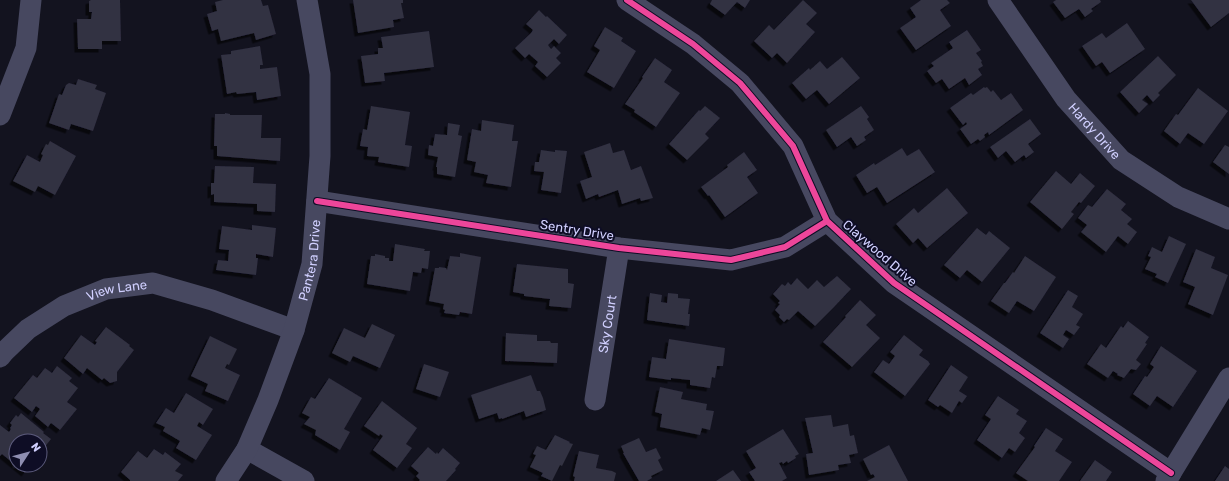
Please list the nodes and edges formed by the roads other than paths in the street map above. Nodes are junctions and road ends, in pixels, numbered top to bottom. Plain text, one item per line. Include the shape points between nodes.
1 (30, 0) edge
2 (308, 0) edge
3 (627, 0) edge
4 (998, 0) edge
5 (0, 115) edge
6 (318, 201) junction
7 (1229, 219) edge
8 (827, 220) junction
9 (619, 248) junction
10 (294, 330) junction
11 (0, 357) edge
12 (1229, 378) edge
13 (595, 400) dead end
14 (247, 449) junction
15 (1168, 477) edge
16 (226, 481) edge
17 (304, 481) edge

1 - 5 street via 26,48
2 - 6 street, Pantera Drive via 320,74
3 - 8 street, Claywood Drive via 693,44 740,84 792,146
4 - 7 street, Hardy Drive via 1066,99 1121,160 1178,197
6 - 9 street, Sentry Drive
6 - 10 street, Pantera Drive via 312,264
8 - 9 street, Sentry Drive via 785,247 731,260
8 - 15 street, Claywood Drive via 894,283
9 - 13 street, Sky Court
10 - 11 street, View Lane via 212,300 153,283 106,289 64,306 28,329
10 - 14 street, Pantera Drive
12 - 15 street
14 - 16 street, Pantera Drive
14 - 17 street

